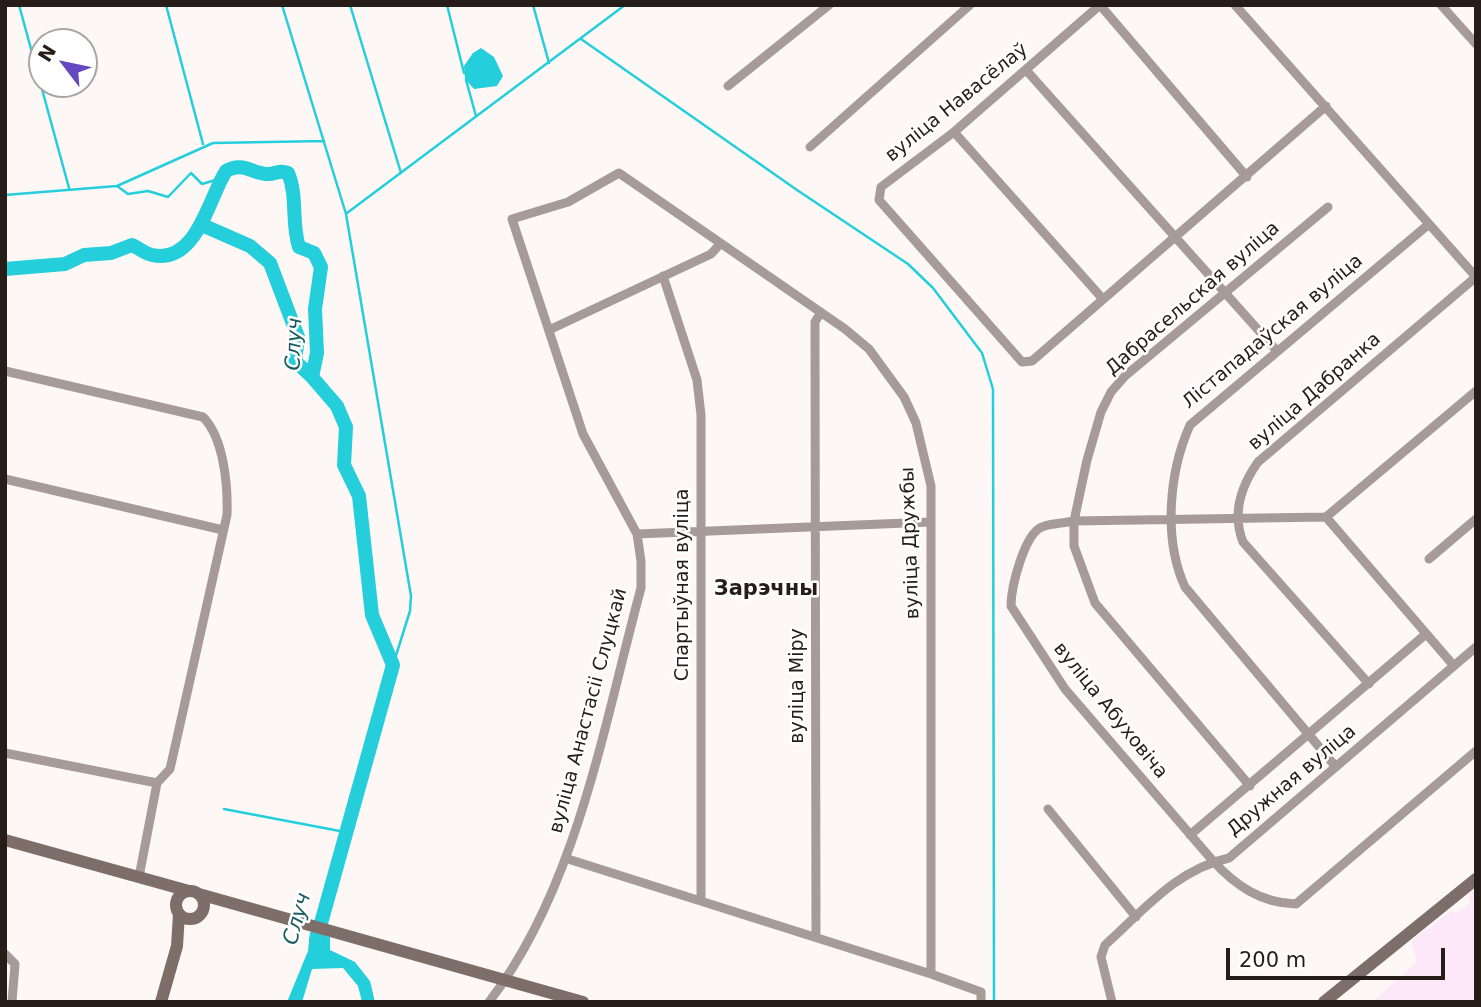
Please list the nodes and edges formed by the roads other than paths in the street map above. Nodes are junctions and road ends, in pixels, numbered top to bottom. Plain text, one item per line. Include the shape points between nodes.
1 (829, 5) edge
2 (970, 5) edge
3 (1100, 5) edge
4 (1236, 5) edge
5 (1441, 5) edge
6 (1476, 44) edge
7 (1026, 70) junction
8 (728, 86) dead end
9 (1326, 106) junction
10 (954, 132) junction
11 (810, 147) dead end
12 (619, 173) joint
13 (1247, 177) junction
14 (1328, 207) dead end
15 (1429, 224) junction
16 (1175, 237) junction
17 (720, 244) junction
18 (663, 275) junction
19 (1476, 277) edge
20 (1226, 293) junction
21 (1102, 298) junction
22 (821, 312) junction
23 (549, 330) junction
24 (1277, 351) junction
25 (5, 371) edge
26 (1476, 391) edge
27 (5, 479) edge
28 (1326, 517) junction
29 (1237, 518) junction
30 (1173, 519) junction
31 (1476, 519) edge
32 (1074, 521) junction
33 (931, 522) junction
34 (815, 527) junction
35 (223, 530) junction
36 (700, 531) junction
37 (637, 534) junction
38 (1429, 559) dead end
39 (1426, 634) junction
40 (1476, 648) edge
41 (1454, 666) junction
42 (1370, 684) junction
43 (1310, 736) junction
44 (1476, 751) edge
45 (5, 753) edge
46 (1336, 767) junction
47 (157, 783) junction
48 (1250, 786) junction
49 (1048, 809) dead end
50 (1190, 835) junction
51 (5, 840) edge
52 (568, 859) junction
53 (1213, 862) junction
54 (144, 878) junction
55 (1476, 879) edge
56 (194, 892) junction
57 (701, 899) junction
58 (242, 905) junction
59 (177, 910) junction
60 (196, 917) junction
61 (1136, 917) junction
62 (816, 936) junction
63 (177, 946) junction
64 (5, 954) edge
65 (931, 974) junction
66 (506, 980) junction
67 (981, 997) edge
68 (12, 1002) edge
69 (161, 1002) edge
70 (489, 1002) edge
71 (583, 1002) edge
72 (1112, 1002) edge
73 (1324, 1002) edge

1 - 8 street
2 - 11 street
3 - 7 street, вуліца Навасёлаў
3 - 13 street
4 - 9 street
5 - 6 street
7 - 10 street, вуліца Навасёлаў
7 - 16 street
9 - 13 street
9 - 15 street
10 - 21 street
10 - 21 street, вуліца Навасёлаў via 881,187 879,200 1022,362 1032,361
12 - 17 street, вуліца Дружбы
12 - 23 street, вуліца Анастасіі Слуцкай via 568,202 512,219
13 - 16 street
14 - 20 street, Дабрасельская вуліца
15 - 19 street
15 - 24 street, Лістападаўская вуліца
16 - 20 street
16 - 21 street
17 - 18 street via 711,254
17 - 22 street, вуліца Дружбы
18 - 23 street
18 - 36 street, Спартыўная вуліца via 697,380
19 - 29 street, вуліца Дабранка via 1258,462 1244,484
20 - 24 street
20 - 32 street, Дабрасельская вуліца via 1111,392 1087,460
22 - 33 street, вуліца Дружбы via 869,349 904,397 926,456
22 - 34 street, вуліца Міру via 815,322
23 - 37 street, вуліца Анастасіі Слуцкай via 583,434
24 - 30 street, Лістападаўская вуліца via 1190,425 1175,474
25 - 35 street via 203,417 213,429 227,497
26 - 28 street
27 - 35 street
28 - 29 street
28 - 39 street
29 - 30 street
29 - 42 street via 1250,552
30 - 32 street
30 - 43 street, Лістападаўская вуліца via 1172,555 1185,587
31 - 38 street
32 - 48 street, Дабрасельская вуліца via 1074,546 1095,603
32 - 50 street, вуліца Абуховіча via 1034,532 1015,579 1011,606 1065,689
33 - 34 street
33 - 65 street, вуліца Дружбы
34 - 36 street
34 - 62 street, вуліца Міру
35 - 47 street via 170,769
36 - 37 street
36 - 57 street, Спартыўная вуліца
37 - 52 street, вуліца Анастасіі Слуцкай via 641,587
39 - 41 street
39 - 42 street
40 - 41 street, Дружная вуліца
41 - 46 street, Дружная вуліца
42 - 43 street
43 - 46 street, Лістападаўская вуліца
43 - 48 street
44 - 53 street, вуліца Абуховіча via 1296,904 1248,892
45 - 47 street
46 - 53 street, Дружная вуліца via 1229,858
47 - 54 street
48 - 50 street
49 - 61 street
50 - 53 street, вуліца Абуховіча
51 - 54 main road
52 - 57 street
52 - 66 street, вуліца Анастасіі Слуцкай
53 - 61 street, Дружная вуліца via 1182,876
54 - 56 main road
54 - 59 main road
55 - 73 main road
56 - 58 main road
56 - 59 main road via 179,895
56 - 60 main road via 204,905
57 - 62 street
58 - 60 main road
58 - 66 main road
59 - 60 main road
59 - 63 main road
60 - 63 main road
61 - 72 street, Дружная вуліца via 1105,945 1101,957
62 - 65 street
63 - 69 main road
64 - 68 street via 15,964
65 - 67 street
66 - 70 street, вуліца Анастасіі Слуцкай
66 - 71 main road

